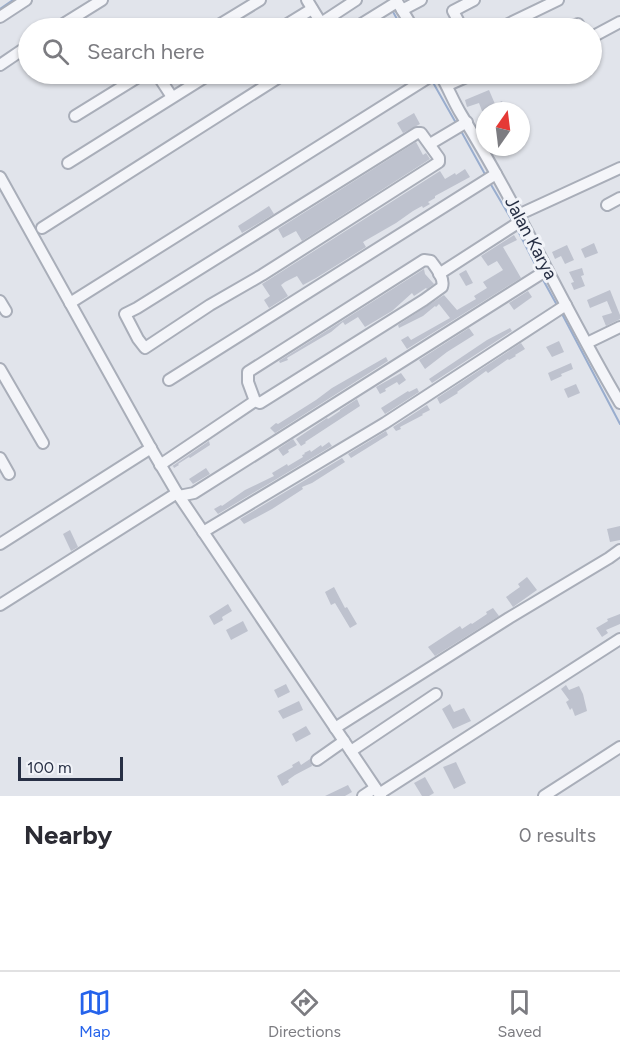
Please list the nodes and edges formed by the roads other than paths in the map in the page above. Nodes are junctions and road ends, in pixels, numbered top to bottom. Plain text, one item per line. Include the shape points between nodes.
1 (26, 0) edge
2 (102, 0) edge
3 (260, 0) edge
4 (356, 0) edge
5 (421, 0) edge
6 (474, 0) edge
7 (558, 0) edge
8 (310, 4) edge
9 (395, 5) edge
10 (0, 17) edge
11 (73, 18) edge
12 (230, 18) edge
13 (293, 18) edge
14 (318, 18) edge
15 (329, 18) edge
16 (372, 18) edge
17 (405, 18) edge
18 (457, 18) edge
19 (521, 18) edge
20 (620, 22) edge
21 (602, 31) edge
22 (18, 53) edge
23 (0, 65) edge
24 (127, 84) edge
25 (164, 84) edge
26 (193, 84) edge
27 (268, 84) edge
28 (417, 84) edge
29 (448, 85) edge
30 (172, 97) junction
31 (75, 116) dead end
32 (464, 122) junction
33 (430, 144) junction
34 (68, 163) dead end
35 (620, 168) edge
36 (496, 174) junction
37 (0, 177) edge
38 (620, 198) edge
39 (607, 205) dead end
40 (517, 222) junction
41 (42, 228) dead end
42 (543, 272) junction
43 (440, 274) junction
44 (0, 301) edge
45 (70, 303) junction
46 (561, 309) junction
47 (6, 311) dead end
48 (620, 327) edge
49 (587, 343) junction
50 (0, 369) edge
51 (169, 380) dead end
52 (255, 401) junction
53 (620, 403) edge
54 (43, 443) dead end
55 (151, 448) junction
56 (0, 458) edge
57 (160, 465) junction
58 (9, 474) dead end
59 (178, 494) junction
60 (203, 532) junction
61 (0, 544) edge
62 (620, 550) edge
63 (0, 605) edge
64 (620, 639) edge
65 (436, 694) dead end
66 (336, 728) junction
67 (344, 741) junction
68 (620, 747) edge
69 (351, 751) junction
70 (317, 760) dead end
71 (378, 793) edge
72 (363, 796) edge
73 (544, 796) edge

1 - 10 street
2 - 11 street
3 - 12 street
4 - 15 street
5 - 9 street
6 - 18 street via 453,11
7 - 19 street
8 - 13 street
8 - 14 street
9 - 16 street
9 - 17 street
20 - 21 street
22 - 23 street
24 - 31 street
25 - 30 street
26 - 30 street
27 - 41 street
28 - 45 street
29 - 32 street, Jalan Karya
30 - 34 street
32 - 33 street
32 - 36 street, Jalan Karya
33 - 33 street via 439,162 423,173 152,344 145,348 138,339 125,314 417,133
35 - 40 street
36 - 40 street, Jalan Karya
36 - 51 street
37 - 45 street
38 - 39 street
40 - 42 street, Jalan Karya
40 - 43 street
42 - 46 street, Jalan Karya
42 - 59 street via 194,493
43 - 52 street via 442,287 424,300 260,403
43 - 52 street via 430,261 424,260 248,372
44 - 47 street
45 - 55 street
46 - 49 street, Jalan Karya
46 - 60 street via 385,423
48 - 49 street
49 - 53 street, Jalan Karya
50 - 54 street
52 - 57 street
55 - 57 street
55 - 61 street
56 - 58 street
57 - 59 street
59 - 60 street
59 - 63 street
60 - 66 street
62 - 66 street
64 - 71 street
65 - 69 street
66 - 67 street
67 - 69 street
67 - 70 street
68 - 73 street
69 - 71 street
71 - 72 street

